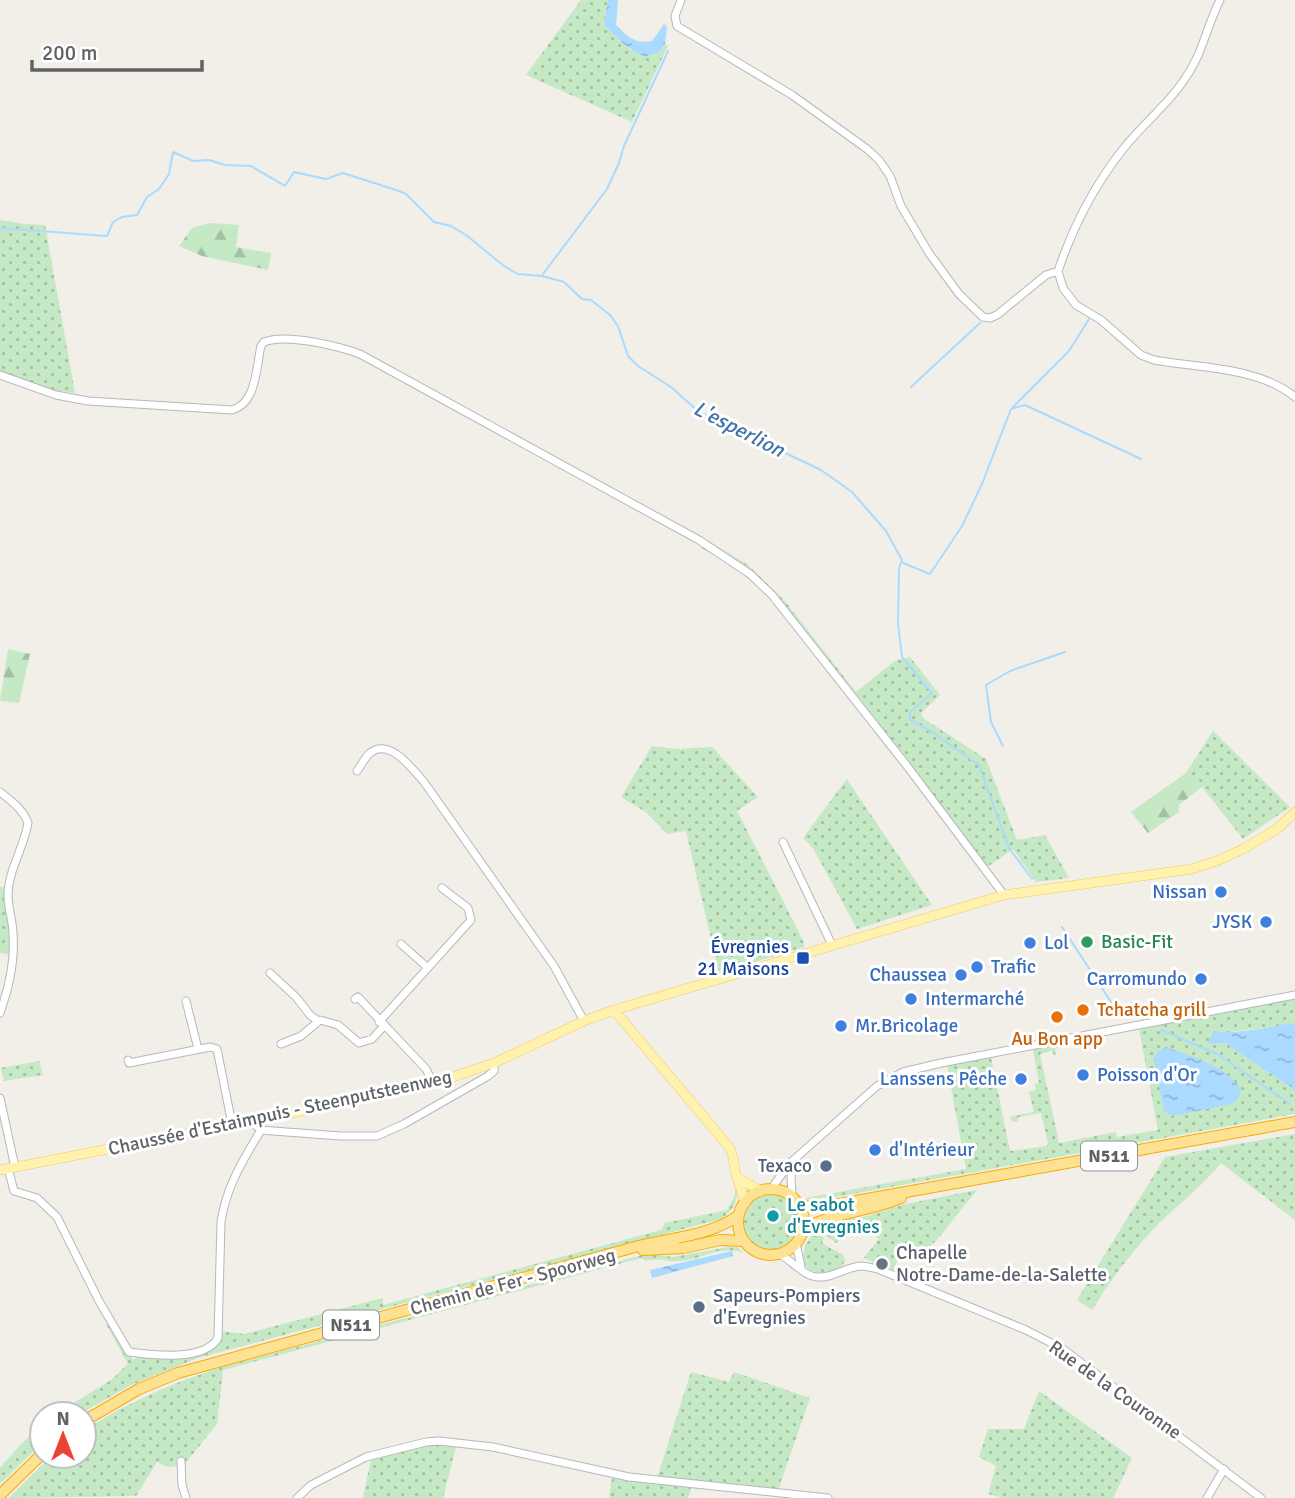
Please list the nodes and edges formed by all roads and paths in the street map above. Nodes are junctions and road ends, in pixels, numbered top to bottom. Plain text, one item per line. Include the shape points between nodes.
1 (681, 0) edge
2 (1220, 0) edge
3 (1058, 271) junction
4 (0, 375) edge
5 (1295, 397) edge
6 (357, 771) dead end
7 (0, 792) edge
8 (1295, 812) edge
9 (783, 842) dead end
10 (442, 888) dead end
11 (1004, 895) junction
12 (401, 944) dead end
13 (832, 945) junction
14 (427, 967) junction
15 (270, 973) dead end
16 (1295, 995) edge
17 (355, 999) dead end
18 (186, 1001) dead end
19 (1, 1010) edge
20 (614, 1010) junction
21 (318, 1021) junction
22 (584, 1021) junction
23 (382, 1024) junction
24 (281, 1044) dead end
25 (198, 1049) junction
26 (128, 1060) dead end
27 (494, 1063) junction
28 (433, 1083) junction
29 (0, 1098) edge
30 (250, 1121) junction
31 (1295, 1122) edge
32 (232, 1124) junction
33 (261, 1129) junction
34 (796, 1160) junction
35 (8, 1168) edge
36 (737, 1177) junction
37 (923, 1189) junction
38 (766, 1190) junction
39 (795, 1201) junction
40 (744, 1203) junction
41 (739, 1215) junction
42 (803, 1229) junction
43 (744, 1241) junction
44 (796, 1243) junction
45 (626, 1252) junction
46 (779, 1254) junction
47 (801, 1268) junction
48 (98, 1413) edge
49 (181, 1461) dead end
50 (28, 1468) edge
51 (1224, 1469) junction
52 (0, 1495) edge
53 (186, 1498) edge
54 (297, 1498) edge
55 (828, 1498) edge
56 (1207, 1498) edge
57 (1261, 1498) edge

1 - 3 street via 677,26 792,95 879,160 929,253 959,294 983,317 997,315 1046,275
2 - 3 street via 1199,57 1182,85 1100,181
3 - 5 street via 1063,288 1076,305 1141,355 1259,377 1279,384
4 - 11 street via 88,401 232,410 249,396 264,342 330,344 360,355 699,540 750,574 772,595
6 - 22 street via 377,750 390,751 406,761 554,966
7 - 19 street via 25,814 28,823 8,897 13,951
8 - 11 main road, Chaussée d'Estaimpuis - Steenputsteenweg via 1246,847 1192,869
9 - 13 street
10 - 14 street via 468,908 471,920
11 - 13 main road, Chaussée d'Estaimpuis - Steenputsteenweg
12 - 14 street
13 - 20 main road, Chaussée d'Estaimpuis - Steenputsteenweg
14 - 23 street
15 - 21 street
16 - 34 street via 903,1072 865,1096
17 - 23 street via 358,997
18 - 25 street
20 - 22 main road, Chaussée d'Estaimpuis - Steenputsteenweg
20 - 36 main road via 729,1147
21 - 23 street via 338,1024 359,1043 372,1039
21 - 24 street via 301,1036
22 - 27 main road, Chaussée d'Estaimpuis - Steenputsteenweg
23 - 28 street via 426,1069
25 - 26 street
25 - 32 street via 217,1049
27 - 28 main road, Chaussée d'Estaimpuis - Steenputsteenweg
27 - 33 street via 494,1072 488,1076 377,1136
28 - 30 main road, Chaussée d'Estaimpuis - Steenputsteenweg
29 - 35 street
30 - 32 main road, Chaussée d'Estaimpuis - Steenputsteenweg
30 - 33 street
31 - 37 highway, N511
32 - 35 main road, Chaussée d'Estaimpuis - Steenputsteenweg
33 - 35 street via 232,1178 223,1206 215,1342 204,1349 166,1356 129,1352 57,1217 44,1202 14,1191
34 - 38 street
34 - 39 street via 790,1177
36 - 38 main road
36 - 40 main road
37 - 39 highway, N511 via 821,1207
37 - 42 highway, N511
38 - 39 highway, N511
38 - 40 highway
39 - 42 highway
40 - 41 highway
41 - 43 highway
41 - 45 highway, Chemin de Fer - Spoorweg / N511 via 711,1229
42 - 44 highway
43 - 45 highway, Chemin de Fer - Spoorweg / N511
43 - 46 highway, Chemin de Fer - Spoorweg / N511 via 760,1253
44 - 46 highway
44 - 47 street
45 - 48 highway, Chemin de Fer - Spoorweg / N511 via 187,1370 139,1389
46 - 47 street, Rue de la Couronne
47 - 51 street, Rue de la Couronne via 807,1275 823,1277 860,1266 878,1269 1027,1330 1097,1372
49 - 53 street
50 - 52 highway
51 - 56 street
51 - 57 street, Rue de la Couronne
54 - 55 street via 311,1485 366,1457 426,1442 493,1447 629,1477

